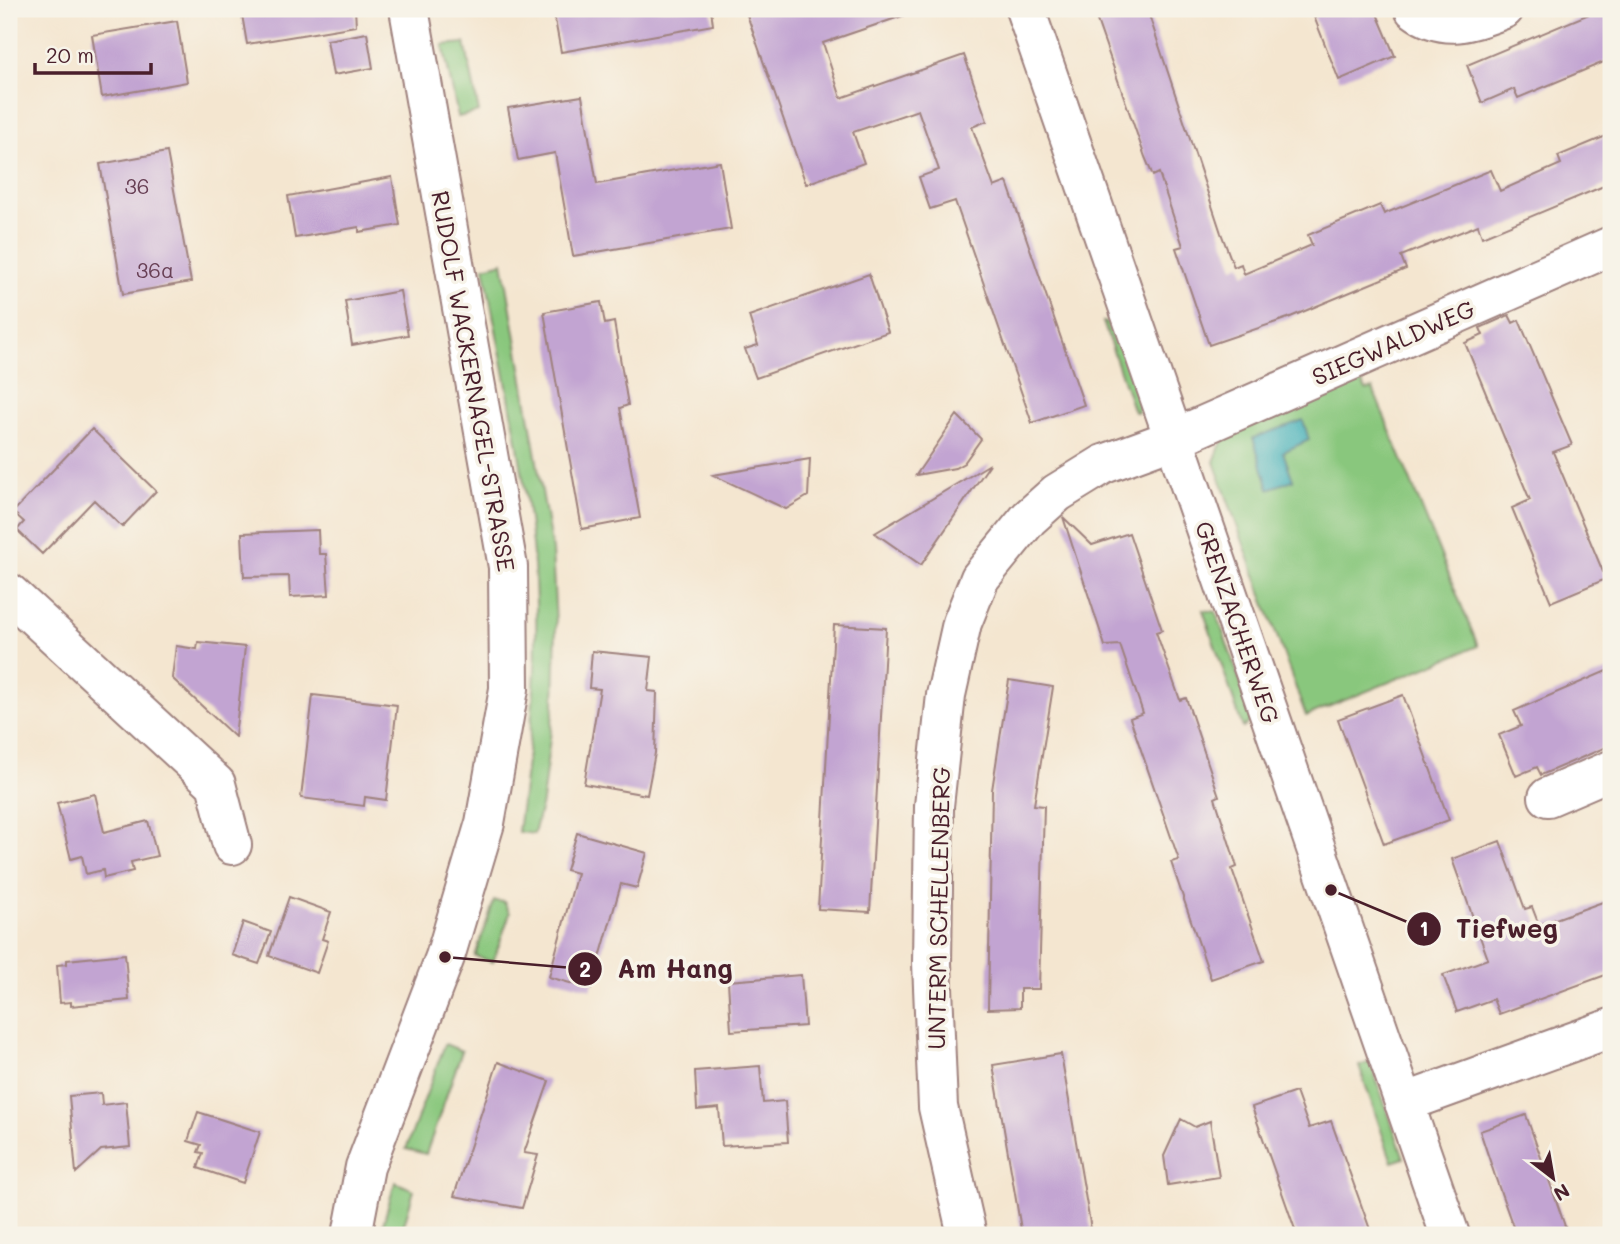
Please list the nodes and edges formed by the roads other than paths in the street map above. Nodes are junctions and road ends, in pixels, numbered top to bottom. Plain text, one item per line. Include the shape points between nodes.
1 (410, 9) edge
2 (1026, 9) edge
3 (1414, 9) edge
4 (1504, 9) edge
5 (1611, 246) edge
6 (1175, 438) junction
7 (9, 593) edge
8 (1611, 770) edge
9 (1548, 797) dead end
10 (232, 845) dead end
11 (1611, 1028) edge
12 (1404, 1103) junction
13 (352, 1235) edge
14 (967, 1235) edge
15 (1450, 1235) edge

1 - 13 street, RUDOLF WACKERNAGEL-STRASSE via 508,567 509,689 485,823 445,957 365,1167
2 - 6 street, GRENZACHERWEG
3 - 4 street via 1450,24 1469,23
5 - 6 street, SIEGWALDWEG
6 - 12 street, GRENZACHERWEG
6 - 14 street, UNTERM SCHELLENBERG via 1104,464 1038,509 981,578 962,622 946,695 934,806 932,962 938,1107
7 - 10 street via 216,784
8 - 9 street
11 - 12 street
12 - 15 street, GRENZACHERWEG

